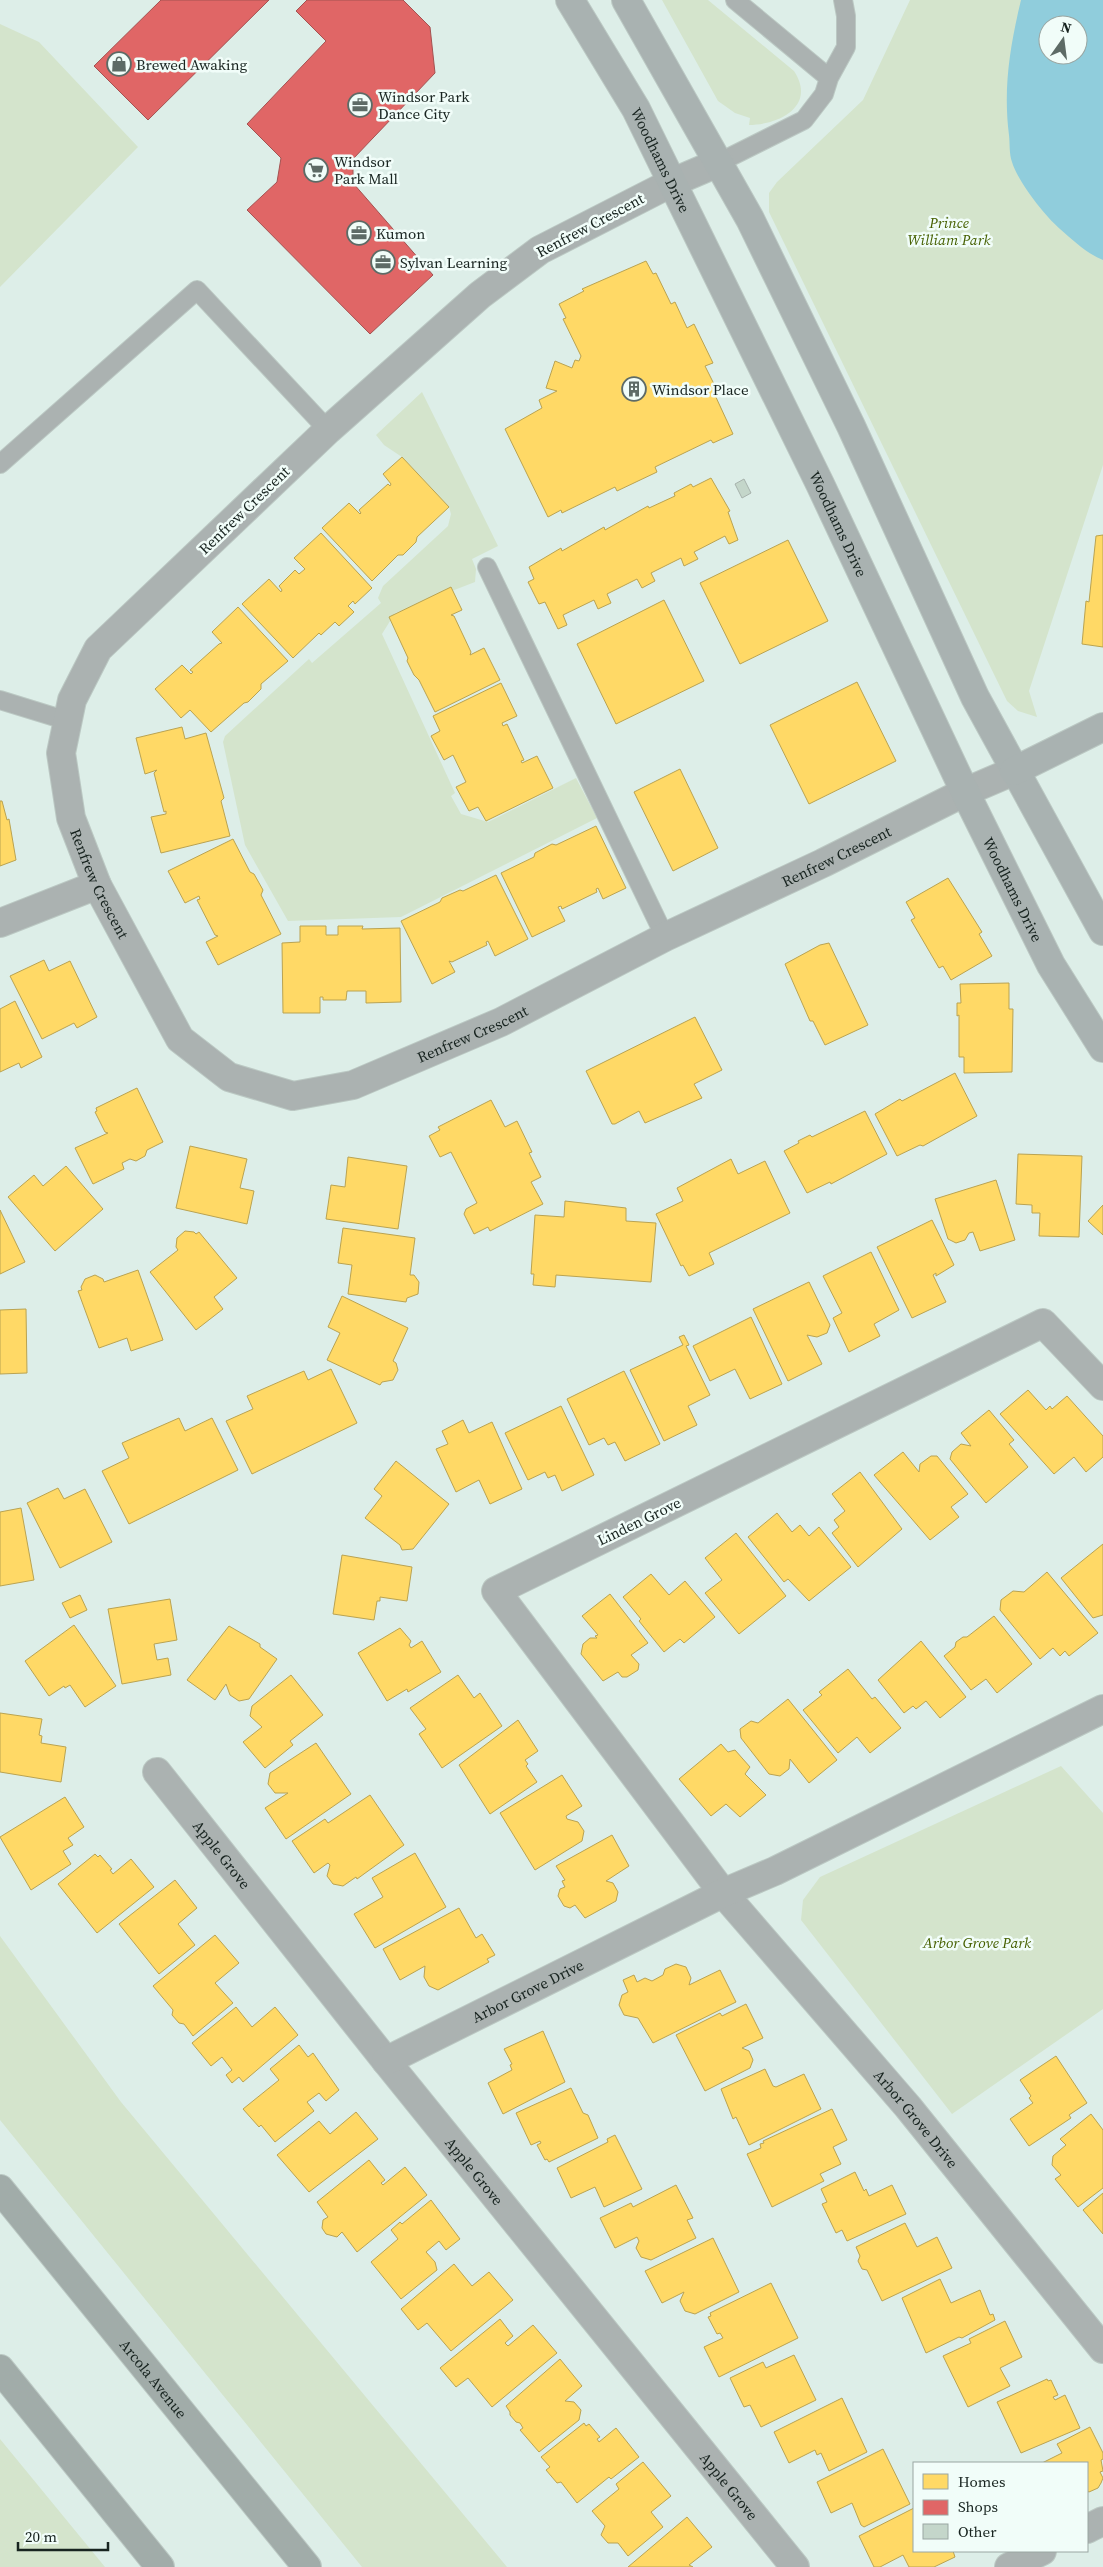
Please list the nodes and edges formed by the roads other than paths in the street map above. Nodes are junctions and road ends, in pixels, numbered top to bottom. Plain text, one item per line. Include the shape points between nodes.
1 (570, 0) edge
2 (626, 0) edge
3 (735, 0) edge
4 (843, 0) edge
5 (829, 78) junction
6 (720, 162) junction
7 (671, 183) junction
8 (328, 430) junction
9 (0, 464) edge
10 (487, 567) dead end
11 (0, 700) edge
12 (68, 721) junction
13 (1103, 727) edge
14 (1014, 771) junction
15 (965, 792) junction
16 (97, 885) junction
17 (0, 923) edge
18 (1103, 931) edge
19 (665, 937) junction
20 (1103, 1048) edge
21 (1103, 1386) edge
22 (1103, 1709) edge
23 (157, 1772) dead end
24 (723, 1894) junction
25 (386, 2061) junction
26 (0, 2189) edge
27 (1103, 2349) edge
28 (0, 2369) edge
29 (1103, 2521) edge
30 (1088, 2528) edge
31 (1040, 2552) edge
32 (160, 2567) edge
33 (307, 2567) edge
34 (794, 2567) edge
35 (1009, 2567) edge

1 - 7 street, Woodhams Drive via 636,109
2 - 6 street
3 - 5 lane
4 - 5 lane via 846,47
5 - 6 lane via 824,94 804,120
6 - 7 street, Renfrew Crescent
6 - 14 street via 851,426 976,697
7 - 8 street, Renfrew Crescent via 540,250 480,295
7 - 15 street, Woodhams Drive via 820,484
8 - 9 lane via 197,290
8 - 12 street, Renfrew Crescent via 98,649 72,700
10 - 19 lane
11 - 12 lane
12 - 16 street, Renfrew Crescent via 61,753 71,818
13 - 14 street
14 - 15 street, Renfrew Crescent
14 - 18 street
15 - 19 street, Renfrew Crescent
15 - 20 street, Woodhams Drive via 1051,965
16 - 17 street
16 - 19 street, Renfrew Crescent via 180,1039 229,1077 293,1096 353,1085 501,1022
21 - 24 street, Linden Grove via 1043,1323 496,1591
22 - 24 street, Arbor Grove Drive
23 - 25 street, Apple Grove
24 - 25 street, Arbor Grove Drive
24 - 27 street, Arbor Grove Drive via 908,2107
25 - 34 street, Apple Grove
26 - 33 main road, Arcola Avenue
28 - 32 main road
29 - 30 street
31 - 35 street

